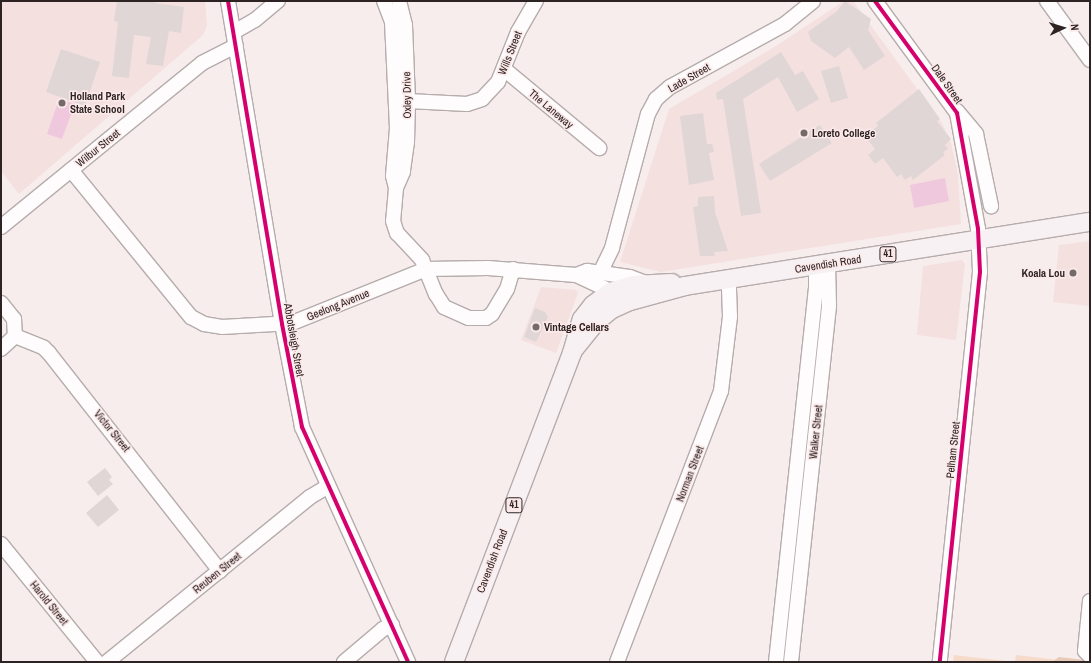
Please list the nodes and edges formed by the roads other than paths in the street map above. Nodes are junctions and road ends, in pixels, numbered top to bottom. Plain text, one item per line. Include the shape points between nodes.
1 (228, 1) edge
2 (278, 1) edge
3 (384, 1) edge
4 (399, 1) edge
5 (536, 1) edge
6 (813, 1) edge
7 (875, 1) edge
8 (1047, 1) edge
9 (235, 39) junction
10 (1090, 60) edge
11 (504, 69) junction
12 (408, 101) junction
13 (952, 106) junction
14 (599, 148) dead end
15 (71, 170) junction
16 (396, 188) junction
17 (991, 206) dead end
18 (1090, 222) edge
19 (1, 227) edge
20 (978, 240) junction
21 (822, 265) junction
22 (426, 269) junction
23 (514, 269) junction
24 (729, 280) junction
25 (604, 281) junction
26 (685, 286) junction
27 (630, 301) junction
28 (1, 303) edge
29 (282, 324) junction
30 (15, 336) junction
31 (574, 349) junction
32 (1, 350) edge
33 (328, 486) junction
34 (3, 550) edge
35 (220, 571) junction
36 (782, 600) junction
37 (798, 601) junction
38 (1090, 601) edge
39 (392, 625) junction
40 (1090, 656) edge
41 (97, 662) edge
42 (107, 662) edge
43 (344, 662) edge
44 (408, 662) edge
45 (454, 662) edge
46 (617, 662) edge
47 (776, 662) edge
48 (791, 662) edge
49 (940, 662) edge

1 - 9 street, Abbotsleigh Street
2 - 9 street, Wilbur Street
3 - 16 street, Oxley Drive via 392,22 397,128 393,176
4 - 12 street, Oxley Drive via 406,25
5 - 11 street, Wills Street via 518,32
6 - 25 street, Lade Street via 785,24 670,87 656,99 648,114
7 - 13 street, Dale Street
8 - 10 street
9 - 15 street, Wilbur Street via 202,62
9 - 29 street, Abbotsleigh Street
11 - 12 street, Wills Street via 498,82 482,98 467,104
11 - 14 street, The Laneway
12 - 16 street, Oxley Drive via 403,172
13 - 17 street, Dale Street via 976,134
13 - 20 street, Dale Street via 959,122
15 - 19 street, Wilbur Street
15 - 29 street, Geelong Avenue via 191,317 204,324 222,326
16 - 22 street, Oxley Drive via 393,221 397,233 422,260
18 - 20 main road, Cavendish Road / 41
20 - 21 main road, Cavendish Road / 41
20 - 49 street, Pelham Street via 980,272
21 - 24 main road, Cavendish Road / 41
21 - 36 street, Walker Street via 816,287
21 - 37 street, Walker Street via 829,304
22 - 23 street, Geelong Avenue
22 - 23 street, Oxley Drive via 444,307 478,319 492,314 507,289
22 - 29 street, Geelong Avenue via 312,316
23 - 25 street, Geelong Avenue via 576,275
24 - 26 main road, Cavendish Road / 41
24 - 46 street, Norman Street via 730,317 722,392
25 - 26 main road, Cavendish Road / 41 via 670,283
25 - 27 street, Geelong Avenue
25 - 31 main road, Cavendish Road / 41 via 582,319
26 - 27 main road, Cavendish Road / 41
27 - 31 main road, Cavendish Road / 41 via 604,315
28 - 30 street via 14,319
29 - 33 street, Abbotsleigh Street via 302,427
30 - 32 street
30 - 35 street, Victor Street via 44,348
31 - 45 main road, Cavendish Road / 41
33 - 35 street, Reuben Street via 310,497
33 - 39 street, Abbotsleigh Street
34 - 41 street, Harold Street
35 - 42 street, Reuben Street
36 - 37 street
36 - 47 street, Walker Street
37 - 48 street, Walker Street
38 - 40 street via 1085,651
39 - 43 street via 382,630
39 - 44 street, Abbotsleigh Street

